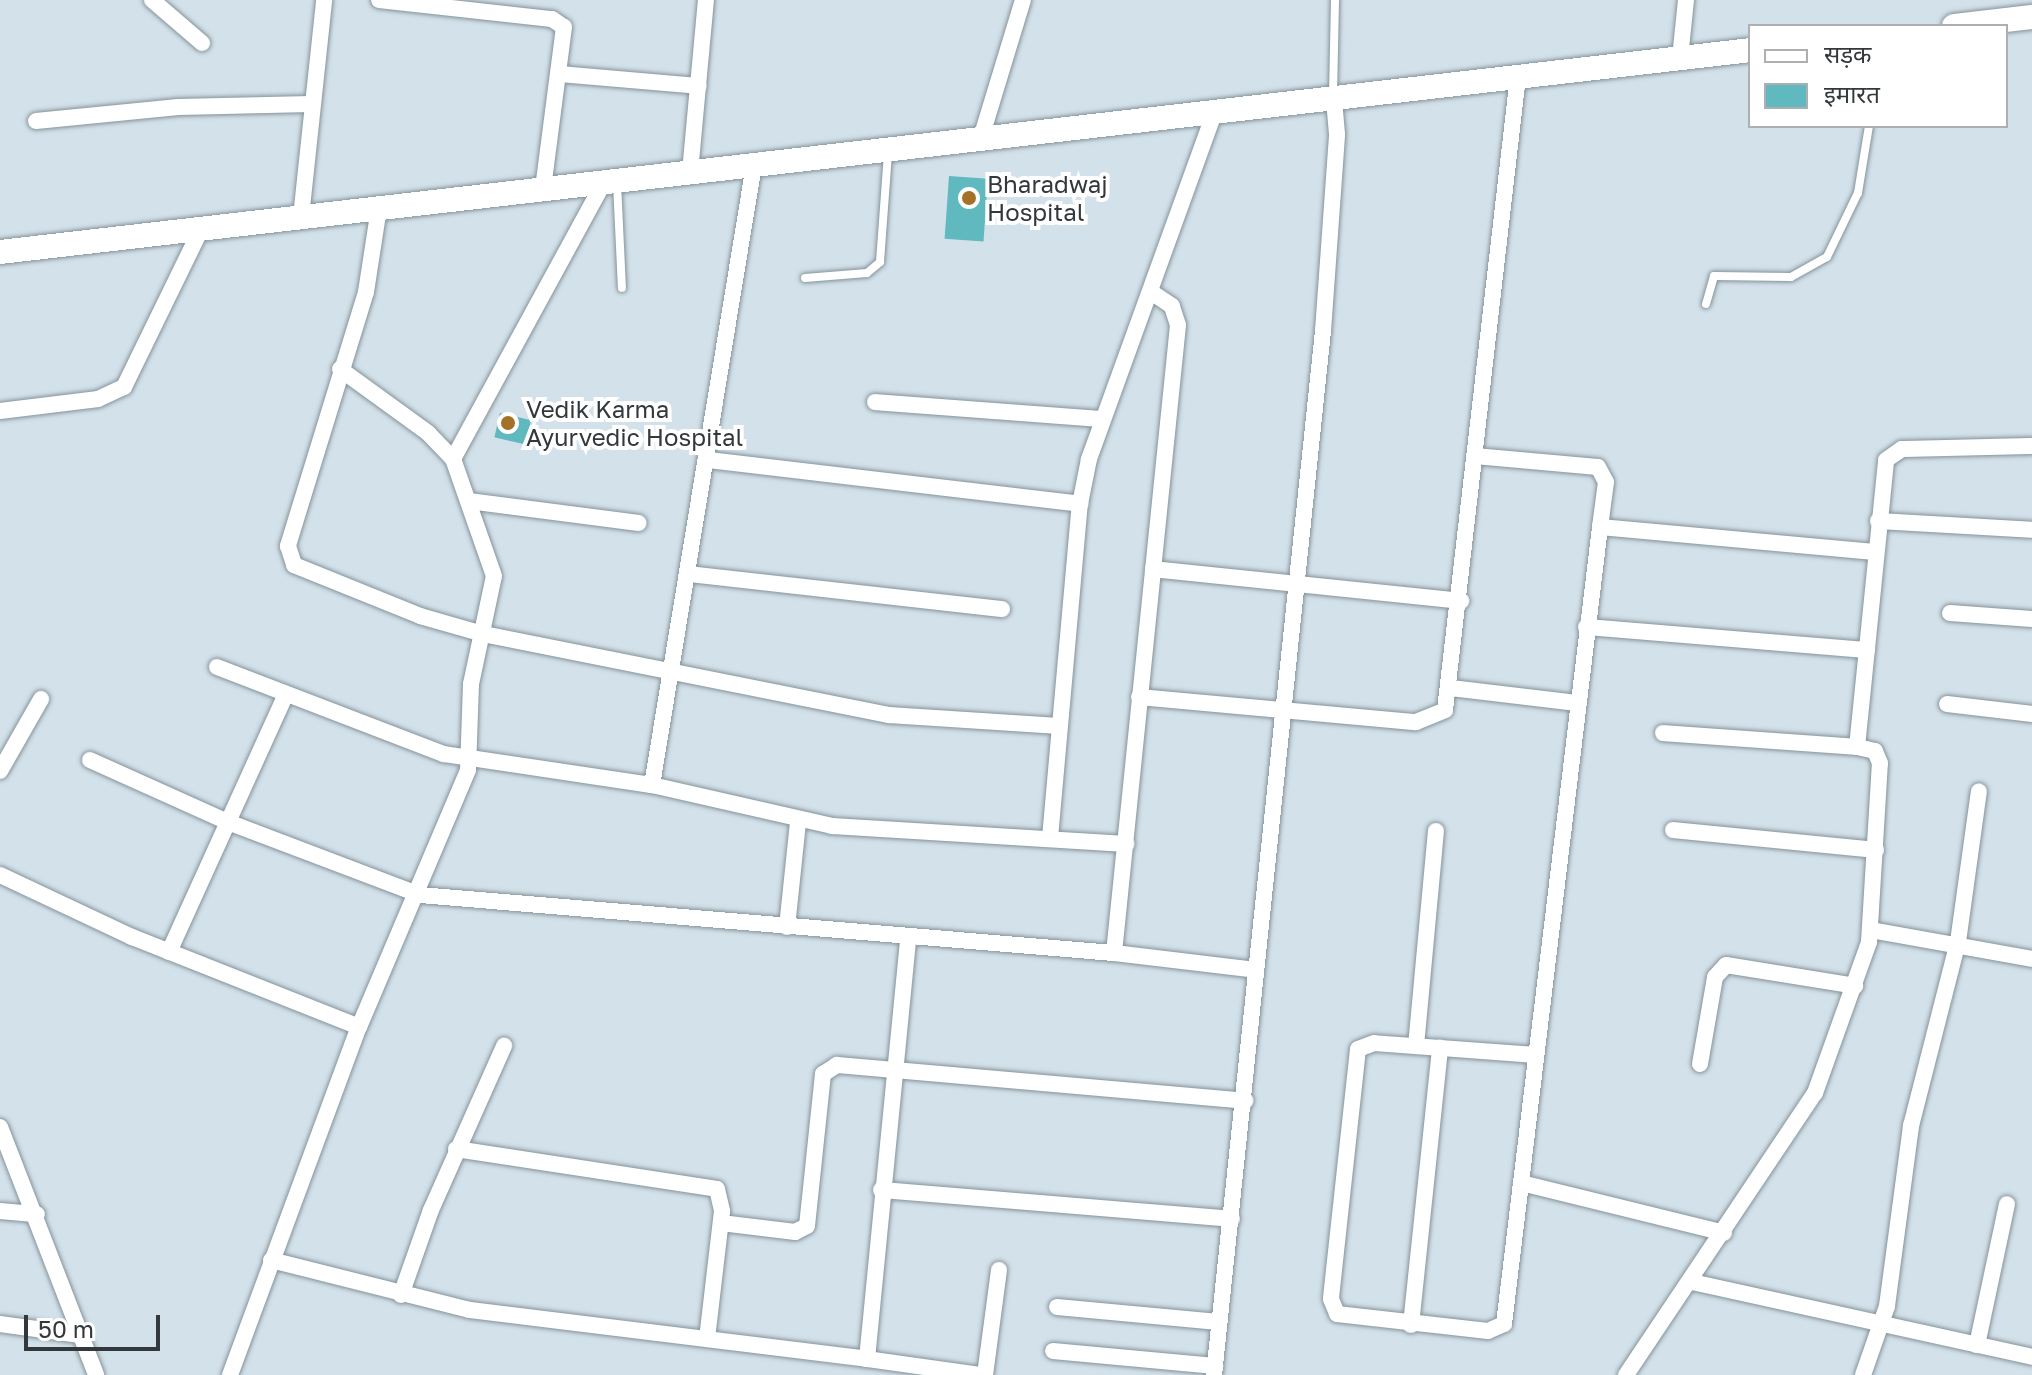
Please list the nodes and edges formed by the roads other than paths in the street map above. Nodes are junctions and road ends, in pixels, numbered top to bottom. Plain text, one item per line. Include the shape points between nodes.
1 (152, 0) edge
2 (324, 0) edge
3 (379, 0) edge
4 (706, 0) edge
5 (1023, 0) edge
6 (1335, 0) edge
7 (1686, 0) edge
8 (2032, 17) edge
9 (1971, 24) edge
10 (202, 43) dead end
11 (1748, 50) edge
12 (1680, 58) junction
13 (559, 74) junction
14 (1518, 76) junction
15 (698, 86) junction
16 (1334, 97) junction
17 (311, 104) junction
18 (1215, 110) junction
19 (36, 121) dead end
20 (1869, 128) edge
21 (981, 138) junction
22 (888, 149) junction
23 (754, 165) junction
24 (690, 172) junction
25 (610, 183) junction
26 (543, 189) junction
27 (379, 208) junction
28 (301, 217) junction
29 (201, 229) junction
30 (0, 252) edge
31 (805, 278) dead end
32 (622, 288) dead end
33 (1151, 292) junction
34 (1706, 304) dead end
35 (340, 369) junction
36 (875, 402) dead end
37 (0, 411) edge
38 (1099, 419) junction
39 (2032, 446) edge
40 (1475, 456) junction
41 (453, 459) junction
42 (708, 460) junction
43 (469, 501) junction
44 (1080, 504) junction
45 (1878, 521) junction
46 (639, 523) dead end
47 (1600, 527) junction
48 (2032, 530) edge
49 (1875, 552) junction
50 (1153, 569) junction
51 (689, 574) junction
52 (1296, 583) junction
53 (1461, 601) junction
54 (1002, 609) dead end
55 (1950, 613) dead end
56 (2032, 619) edge
57 (1586, 627) junction
58 (483, 634) junction
59 (1867, 650) junction
60 (217, 667) dead end
61 (672, 670) junction
62 (1451, 688) junction
63 (286, 694) junction
64 (1139, 697) junction
65 (41, 699) dead end
66 (1577, 703) junction
67 (1947, 704) dead end
68 (1282, 711) junction
69 (2032, 714) edge
70 (1059, 726) junction
71 (1663, 733) dead end
72 (1857, 747) junction
73 (470, 759) junction
74 (90, 760) dead end
75 (0, 771) edge
76 (652, 785) junction
77 (1979, 791) dead end
78 (228, 822) junction
79 (798, 822) junction
80 (1673, 830) dead end
81 (1436, 831) dead end
82 (1050, 838) junction
83 (1126, 844) junction
84 (1876, 850) junction
85 (0, 875) edge
86 (420, 895) junction
87 (787, 927) junction
88 (1871, 930) junction
89 (908, 939) junction
90 (1958, 942) junction
91 (169, 952) junction
92 (1114, 953) junction
93 (2032, 959) edge
94 (1256, 970) junction
95 (1855, 986) junction
96 (359, 1027) junction
97 (504, 1046) dead end
98 (1416, 1046) junction
99 (1440, 1048) junction
100 (1536, 1055) junction
101 (1700, 1064) dead end
102 (891, 1066) junction
103 (1245, 1101) junction
104 (0, 1127) edge
105 (456, 1149) junction
106 (1521, 1183) junction
107 (881, 1190) junction
108 (2007, 1204) dead end
109 (0, 1211) edge
110 (37, 1214) junction
111 (1232, 1219) junction
112 (721, 1223) junction
113 (1724, 1233) junction
114 (271, 1260) junction
115 (999, 1270) dead end
116 (1692, 1282) junction
117 (401, 1295) junction
118 (1057, 1307) dead end
119 (1218, 1322) junction
120 (0, 1324) edge
121 (1882, 1324) junction
122 (1411, 1325) junction
123 (80, 1335) junction
124 (707, 1339) junction
125 (1977, 1345) junction
126 (1053, 1351) dead end
127 (2032, 1357) edge
128 (867, 1359) junction
129 (1215, 1370) edge
130 (96, 1375) edge
131 (230, 1375) edge
132 (983, 1375) edge
133 (1626, 1375) edge
134 (1863, 1375) edge

1 - 10 street
2 - 17 street
3 - 13 street via 559,22 565,34
4 - 15 street
5 - 21 street
6 - 16 lane
7 - 12 street
8 - 9 main road
11 - 12 main road
12 - 14 main road
13 - 15 street
13 - 26 street
14 - 16 main road
14 - 40 street
15 - 24 street
16 - 18 main road
16 - 52 street via 1337,134 1323,331
17 - 19 street via 178,107
17 - 28 street
18 - 21 main road
18 - 33 street
20 - 34 lane via 1858,193 1827,257 1791,277 1714,276
21 - 22 main road
22 - 23 main road
22 - 31 lane via 880,262 867,273
23 - 24 main road
23 - 42 street
24 - 25 main road
25 - 26 main road
25 - 32 lane
25 - 41 street
26 - 27 main road
27 - 28 main road
27 - 35 street via 370,277
28 - 29 main road
29 - 30 main road
29 - 37 street via 124,387 98,399
33 - 38 street
33 - 50 street via 1172,306 1178,325
35 - 41 street via 428,433
35 - 58 street via 288,557 304,571
36 - 38 street
38 - 44 street
39 - 45 street via 1892,452 1882,473
40 - 47 street via 1598,467 1606,482
40 - 53 street
41 - 43 street
42 - 44 street
42 - 51 street
43 - 46 street
43 - 58 street via 494,576
44 - 70 street
45 - 48 street
45 - 49 street
47 - 49 street
47 - 57 street
49 - 59 street
50 - 52 street
50 - 64 street
51 - 54 street
51 - 61 street
52 - 53 street
52 - 68 street
53 - 62 street
55 - 56 street
57 - 59 street
57 - 66 street
58 - 61 street
58 - 73 street via 471,684
59 - 72 street
60 - 63 street
61 - 70 street via 889,715
61 - 76 street
62 - 66 street
62 - 68 street via 1445,710 1429,721
63 - 73 street via 416,746
63 - 78 street
64 - 68 street
64 - 83 street
65 - 75 street
66 - 100 street
67 - 69 street
68 - 94 street
70 - 82 street
71 - 72 street
72 - 84 street via 1880,757
73 - 76 street
73 - 86 street
74 - 78 street
76 - 79 street
77 - 90 street
78 - 86 street
78 - 91 street
79 - 82 street
79 - 87 street
80 - 84 street
81 - 98 street
82 - 83 street
83 - 92 street
84 - 88 street
85 - 91 street
86 - 87 street
86 - 96 street
87 - 89 street
88 - 90 street
88 - 95 street
89 - 92 street
89 - 102 street
90 - 93 street
90 - 121 street via 1911,1126
91 - 96 street
92 - 94 street
94 - 103 street
95 - 101 street via 1726,965 1715,977
95 - 113 street via 1815,1093
96 - 114 street
97 - 105 street
98 - 99 street
98 - 122 street via 1365,1044 1355,1058 1331,1299 1345,1319
99 - 100 street
99 - 122 street
100 - 106 street
102 - 103 street
102 - 107 street
102 - 112 street via 837,1065 823,1074 809,1218 802,1230
103 - 111 street
104 - 110 street
105 - 112 street via 705,1184 723,1198
105 - 117 street
106 - 113 street
106 - 122 street via 1504,1324 1488,1331
107 - 111 street
107 - 128 street
108 - 125 street
109 - 110 street
110 - 123 street
111 - 119 street
112 - 124 street
113 - 116 street
114 - 117 street
114 - 131 street
115 - 132 street
116 - 121 street
116 - 133 street
117 - 124 street via 537,1321
118 - 119 street
119 - 129 street
120 - 123 street
121 - 125 street
121 - 134 street
123 - 130 street
124 - 128 street
125 - 127 street
126 - 129 street
128 - 132 street

